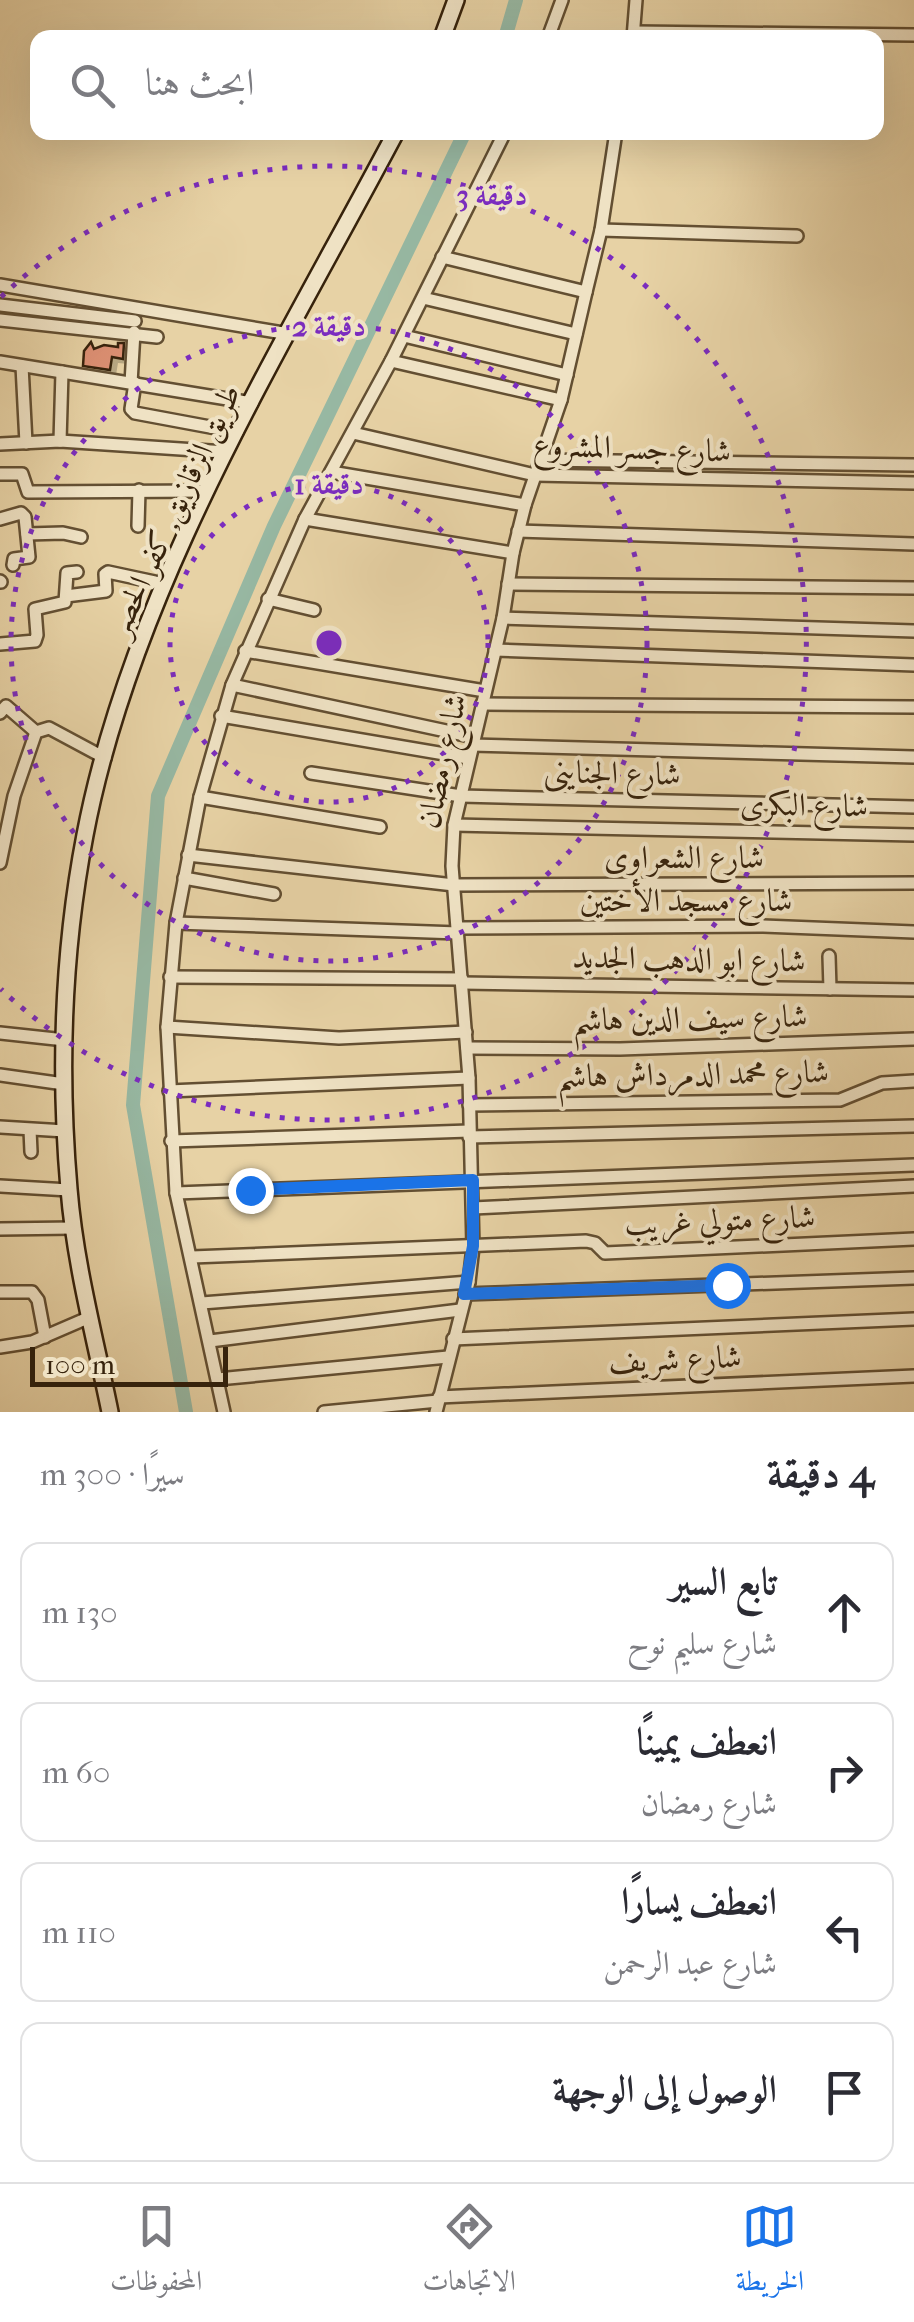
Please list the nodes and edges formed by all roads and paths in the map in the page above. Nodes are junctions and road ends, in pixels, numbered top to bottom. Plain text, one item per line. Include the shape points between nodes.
1 (456, 0) edge
2 (562, 0) edge
3 (636, 0) edge
4 (445, 30) edge
5 (551, 30) edge
6 (634, 30) edge
7 (884, 35) edge
8 (914, 35) edge
9 (392, 140) edge
10 (501, 140) edge
11 (615, 140) edge
12 (601, 230) junction
13 (797, 236) dead end
14 (442, 257) junction
15 (0, 286) edge
16 (586, 292) junction
17 (423, 298) junction
18 (0, 305) edge
19 (136, 307) junction
20 (0, 320) edge
21 (135, 321) junction
22 (289, 334) junction
23 (576, 334) junction
24 (134, 335) junction
25 (404, 336) junction
26 (156, 337) dead end
27 (391, 361) junction
28 (0, 362) edge
29 (22, 366) junction
30 (62, 372) junction
31 (567, 375) junction
32 (133, 383) junction
33 (560, 400) junction
34 (252, 403) junction
35 (237, 432) junction
36 (353, 433) junction
37 (60, 441) junction
38 (26, 442) junction
39 (0, 444) edge
40 (226, 452) junction
41 (539, 460) junction
42 (914, 465) edge
43 (331, 472) junction
44 (0, 474) edge
45 (535, 475) junction
46 (914, 483) edge
47 (140, 490) junction
48 (206, 491) junction
49 (524, 505) junction
50 (0, 518) edge
51 (304, 519) junction
52 (138, 526) dead end
53 (518, 531) junction
54 (27, 534) junction
55 (80, 537) dead end
56 (914, 544) edge
57 (513, 552) junction
58 (13, 565) dead end
59 (77, 572) dead end
60 (164, 584) junction
61 (508, 584) junction
62 (914, 588) edge
63 (66, 596) junction
64 (268, 600) junction
65 (314, 610) dead end
66 (504, 618) junction
67 (914, 631) edge
68 (0, 644) edge
69 (496, 650) junction
70 (245, 652) junction
71 (914, 665) edge
72 (232, 685) junction
73 (484, 697) junction
74 (914, 708) edge
75 (0, 713) edge
76 (221, 716) junction
77 (36, 732) junction
78 (471, 747) junction
79 (914, 756) edge
80 (105, 758) junction
81 (311, 772) dead end
82 (0, 792) edge
83 (14, 796) junction
84 (460, 796) junction
85 (200, 797) junction
86 (914, 807) edge
87 (4, 820) edge
88 (454, 825) junction
89 (380, 827) dead end
90 (914, 835) edge
91 (188, 854) junction
92 (0, 860) edge
93 (184, 878) junction
94 (914, 883) edge
95 (454, 885) junction
96 (274, 894) dead end
97 (176, 923) junction
98 (458, 930) junction
99 (914, 932) edge
100 (830, 956) dead end
101 (170, 977) junction
102 (462, 981) junction
103 (830, 989) junction
104 (914, 990) edge
105 (167, 1027) junction
106 (466, 1032) junction
107 (0, 1033) edge
108 (914, 1039) edge
109 (66, 1040) junction
110 (467, 1048) junction
111 (0, 1075) edge
112 (469, 1078) junction
113 (914, 1081) edge
114 (64, 1084) junction
115 (169, 1092) junction
116 (469, 1105) junction
117 (914, 1126) edge
118 (0, 1127) edge
119 (30, 1130) junction
120 (65, 1131) junction
121 (469, 1134) junction
122 (171, 1141) junction
123 (31, 1152) dead end
124 (914, 1164) edge
125 (473, 1180) junction
126 (0, 1186) edge
127 (914, 1186) edge
128 (69, 1190) junction
129 (176, 1192) junction
130 (473, 1208) junction
131 (73, 1228) junction
132 (0, 1230) edge
133 (914, 1239) edge
134 (473, 1246) junction
135 (192, 1257) junction
136 (914, 1278) edge
137 (467, 1288) junction
138 (0, 1292) edge
139 (202, 1303) junction
140 (460, 1310) junction
141 (90, 1317) junction
142 (914, 1319) edge
143 (45, 1337) junction
144 (454, 1339) junction
145 (210, 1341) junction
146 (0, 1348) edge
147 (448, 1357) junction
148 (914, 1376) edge
149 (218, 1379) junction
150 (438, 1403) edge
151 (110, 1412) edge
152 (224, 1412) edge
153 (324, 1412) edge

1 - 4 main road
2 - 5 street
3 - 6 street
7 - 8 street
9 - 22 main road, طريق الزقازيق, كفر الحصر
10 - 14 street
11 - 12 street, شارع رمضان
12 - 13 street
12 - 16 street, شارع رمضان
14 - 16 street
14 - 17 street
15 - 19 street
16 - 23 street, شارع رمضان
17 - 23 street
17 - 25 street
18 - 21 street
19 - 21 street
19 - 22 street
20 - 24 street
21 - 24 street
22 - 34 main road, طريق الزقازيق, كفر الحصر
23 - 31 street, شارع رمضان
24 - 26 street
24 - 32 street
25 - 27 street
25 - 31 street
27 - 33 street
27 - 36 street
28 - 29 street
29 - 30 street
29 - 38 street
30 - 32 street
30 - 37 street
31 - 33 street, شارع رمضان
32 - 34 street
32 - 35 street via 135,414
33 - 41 street, شارع رمضان
34 - 35 main road, طريق الزقازيق, كفر الحصر
35 - 40 main road, طريق الزقازيق, كفر الحصر
36 - 43 street
36 - 45 street, شارع جسر المشروع
37 - 38 street
37 - 40 street
38 - 39 street
40 - 48 main road, طريق الزقازيق, كفر الحصر
41 - 42 street, شارع جسر المشروع
41 - 45 street, شارع رمضان
43 - 49 street
43 - 51 street
44 - 47 street via 21,473 28,492
45 - 46 street, شارع جسر المشروع
45 - 49 street, شارع رمضان
47 - 48 street
47 - 52 street
48 - 60 main road, طريق الزقازيق, كفر الحصر
49 - 53 street, شارع رمضان
50 - 54 street via 23,514
51 - 57 street
51 - 64 street
53 - 56 street
53 - 57 street, شارع رمضان
54 - 55 street
54 - 58 street via 29,558 14,559
57 - 61 street, شارع رمضان
59 - 63 street via 67,573
60 - 63 street via 108,572 106,592
60 - 80 main road, طريق الزقازيق, كفر الحصر
61 - 62 street
61 - 66 street, شارع رمضان
63 - 68 street via 62,604 35,608 38,635 32,642
64 - 65 street
64 - 70 street
66 - 67 street
66 - 69 street, شارع رمضان
69 - 71 street
69 - 73 street, شارع رمضان
70 - 72 street
70 - 73 street
72 - 76 street
72 - 78 street
73 - 74 street
73 - 78 street, شارع رمضان
75 - 77 street via 6,706
76 - 78 street
76 - 85 street
77 - 80 street via 49,728
77 - 83 street
78 - 79 street
78 - 84 street, شارع رمضان
80 - 109 main road, طريق الزقازيق, كفر الحصر via 79,870
81 - 84 street, شارع الجناينى
82 - 83 street
83 - 87 street
84 - 86 street, شارع الجناينى
84 - 88 street, شارع رمضان
85 - 89 street
85 - 91 street
87 - 92 street
88 - 90 street, شارع البكرى
88 - 95 street, شارع رمضان
91 - 93 street
91 - 95 street, شارع الشعراوى
93 - 96 street
93 - 97 street
94 - 95 street, شارع الشعراوى
95 - 98 street, شارع رمضان
97 - 98 street, شارع مسجد الأختين
97 - 101 street
98 - 99 street, شارع مسجد الأختين via 762,926
98 - 102 street, شارع رمضان
100 - 103 street
101 - 102 street, شارع ابو الدهب الجديد
101 - 105 street
102 - 103 street, شارع ابو الدهب الجديد
102 - 106 street, شارع رمضان
103 - 104 street, شارع ابو الدهب الجديد
105 - 106 street via 339,1038
105 - 115 street
106 - 110 street, شارع رمضان
107 - 109 street
108 - 110 street, شارع سيف الدين هاشم
109 - 114 main road, طريق الزقازيق, كفر الحصر
110 - 112 street, شارع رمضان
111 - 114 street
112 - 115 street
112 - 116 street, شارع رمضان
113 - 116 street, شارع محمد الدمرداش هاشم via 882,1082 840,1100
114 - 120 main road, طريق الزقازيق, كفر الحصر
115 - 122 street
116 - 121 street, شارع رمضان
117 - 121 street
118 - 119 street
119 - 120 street
119 - 123 street
120 - 128 main road, طريق الزقازيق, كفر الحصر
121 - 122 street
121 - 125 street, شارع رمضان
122 - 129 street
124 - 125 street
125 - 129 street
125 - 130 street, شارع رمضان
126 - 128 street
127 - 130 street
128 - 131 main road, طريق الزقازيق, كفر الحصر
129 - 135 street
130 - 134 street, شارع رمضان
131 - 132 street
131 - 141 main road, طريق الزقازيق, كفر الحصر
133 - 134 street, شارع متولي غريب via 605,1253 586,1241
134 - 135 street, شارع متولي غريب
134 - 137 street, شارع رمضان
135 - 139 street
136 - 137 street
137 - 139 street
137 - 140 street, شارع رمضان
138 - 143 street via 36,1295
139 - 145 street
140 - 144 street, شارع رمضان
140 - 145 street
141 - 143 street
141 - 151 main road, طريق الزقازيق, كفر الحصر
142 - 144 street
143 - 146 street
144 - 147 street, شارع رمضان
145 - 149 street
147 - 149 street
147 - 150 street, شارع رمضان
148 - 150 street, شارع شريف
149 - 152 street
150 - 153 street, شارع شريف

